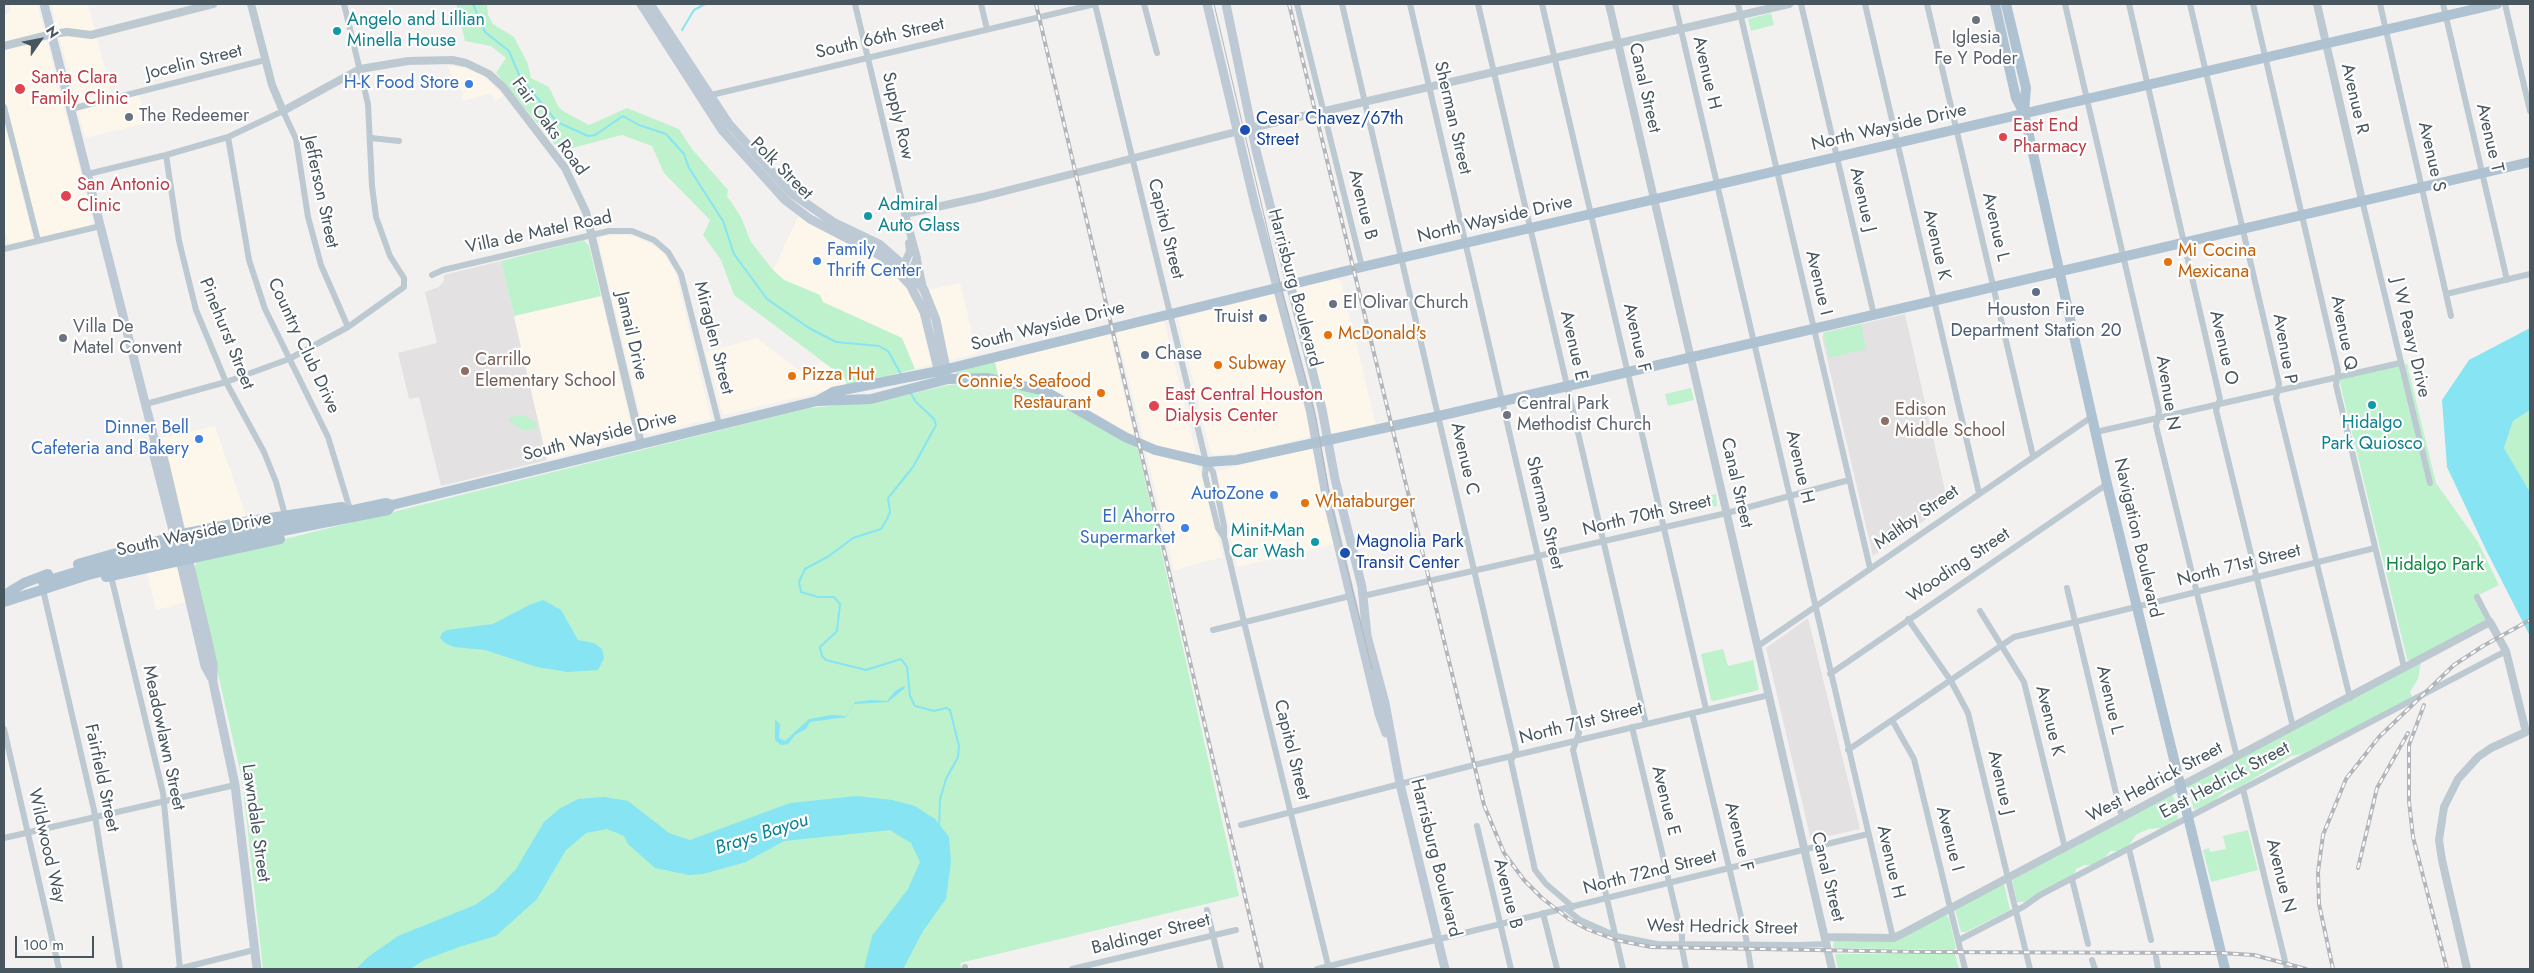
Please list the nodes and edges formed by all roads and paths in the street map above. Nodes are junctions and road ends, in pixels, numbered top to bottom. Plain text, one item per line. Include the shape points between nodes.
1 (44, 4) edge
2 (213, 4) edge
3 (251, 4) edge
4 (344, 4) edge
5 (641, 4) edge
6 (650, 4) edge
7 (855, 4) edge
8 (981, 4) edge
9 (1095, 4) edge
10 (1144, 4) edge
11 (1207, 4) edge
12 (1226, 4) edge
13 (1297, 4) edge
14 (1342, 4) edge
15 (1410, 4) edge
16 (1478, 4) edge
17 (1542, 4) edge
18 (1609, 4) edge
19 (1675, 4) edge
20 (1738, 4) edge
21 (1789, 4) edge
22 (1801, 4) edge
23 (1864, 4) edge
24 (1927, 4) edge
25 (1995, 4) edge
26 (2006, 4) edge
27 (2065, 4) edge
28 (2128, 4) edge
29 (2190, 4) edge
30 (2253, 4) edge
31 (2317, 4) edge
32 (2380, 4) edge
33 (2442, 4) edge
34 (2497, 4) edge
35 (2506, 4) edge
36 (1740, 15) junction
37 (2446, 16) junction
38 (987, 29) junction
39 (1680, 29) junction
40 (2386, 30) junction
41 (663, 31) junction
42 (52, 34) junction
43 (1618, 43) junction
44 (2326, 44) junction
45 (4, 46) edge
46 (1157, 53) dead end
47 (867, 57) junction
48 (1555, 58) junction
49 (2266, 58) junction
50 (265, 60) junction
51 (360, 69) junction
52 (1494, 71) junction
53 (2206, 71) junction
54 (2147, 84) junction
55 (1429, 87) junction
56 (706, 98) junction
57 (2087, 99) junction
58 (1365, 101) junction
59 (4, 107) edge
60 (71, 109) junction
61 (283, 111) junction
62 (1323, 111) junction
63 (2530, 111) edge
64 (2024, 113) junction
65 (1251, 128) junction
66 (1956, 129) junction
67 (1239, 132) junction
68 (228, 137) junction
69 (371, 138) junction
70 (399, 141) dead end
71 (1897, 143) junction
72 (166, 155) junction
73 (1837, 157) junction
74 (1132, 159) junction
75 (2530, 162) edge
76 (1777, 171) junction
77 (88, 174) junction
78 (2482, 174) junction
79 (1717, 184) junction
80 (2422, 186) junction
81 (1655, 199) junction
82 (2362, 200) junction
83 (905, 214) junction
84 (1591, 214) junction
85 (2302, 214) junction
86 (100, 226) junction
87 (2242, 228) junction
88 (1530, 229) junction
89 (592, 234) junction
90 (910, 236) junction
91 (38, 241) junction
92 (2183, 242) junction
93 (1465, 244) junction
94 (4, 249) edge
95 (2123, 257) junction
96 (917, 258) junction
97 (1401, 259) junction
98 (674, 260) joint
99 (1362, 267) junction
100 (905, 270) junction
101 (2059, 272) junction
102 (2530, 274) edge
103 (432, 275) dead end
104 (2506, 280) junction
105 (1289, 285) junction
106 (1278, 287) junction
107 (1994, 287) junction
108 (924, 290) junction
109 (2446, 294) junction
110 (1933, 300) junction
111 (1170, 314) junction
112 (1874, 315) junction
113 (2452, 316) dead end
114 (348, 327) junction
115 (1813, 329) junction
116 (1754, 343) junction
117 (1691, 357) junction
118 (289, 359) junction
119 (2400, 363) junction
120 (1628, 372) junction
121 (944, 375) junction
122 (2337, 377) junction
123 (226, 382) junction
124 (1567, 386) junction
125 (2277, 390) junction
126 (816, 401) junction
127 (1503, 401) junction
128 (146, 404) junction
129 (2218, 404) junction
130 (1439, 416) junction
131 (2093, 416) junction
132 (2157, 418) junction
133 (719, 424) junction
134 (2096, 432) junction
135 (1328, 441) junction
136 (1317, 442) junction
137 (641, 444) junction
138 (2033, 456) junction
139 (1206, 462) junction
140 (1848, 480) junction
141 (2430, 483) dead end
142 (2107, 484) junction
143 (1979, 493) junction
144 (1790, 496) junction
145 (349, 506) junction
146 (379, 508) junction
147 (1727, 513) junction
148 (285, 515) junction
149 (1664, 527) junction
150 (179, 537) junction
151 (1603, 541) junction
152 (2375, 548) junction
153 (1539, 557) junction
154 (184, 558) junction
155 (2316, 562) junction
156 (1870, 568) junction
157 (1474, 570) junction
158 (111, 576) junction
159 (2256, 577) junction
160 (2067, 588) dead end
161 (2196, 592) junction
162 (44, 594) junction
163 (1350, 596) junction
164 (1363, 596) junction
165 (2477, 597) dead end
166 (5, 598) edge
167 (1814, 607) junction
168 (2137, 607) junction
169 (1980, 611) dead end
170 (1908, 619) junction
171 (1244, 622) junction
172 (2075, 622) junction
173 (2490, 622) junction
174 (1213, 630) dead end
175 (2001, 645) junction
176 (1758, 646) junction
177 (2506, 651) junction
178 (2404, 667) junction
179 (1830, 674) junction
180 (1951, 681) junction
181 (1769, 694) junction
182 (2350, 698) junction
183 (1706, 709) junction
184 (1692, 713) junction
185 (1892, 720) junction
186 (1646, 724) junction
187 (1632, 727) junction
188 (2293, 727) junction
189 (4, 729) edge
190 (1576, 741) junction
191 (1848, 750) junction
192 (1394, 754) junction
193 (1512, 757) junction
194 (2237, 757) junction
195 (1400, 784) junction
196 (235, 785) junction
197 (2181, 788) junction
198 (2243, 789) junction
199 (164, 800) junction
200 (1291, 813) junction
201 (96, 817) junction
202 (2122, 818) junction
203 (2188, 818) junction
204 (1241, 825) dead end
205 (1477, 826) dead end
206 (28, 832) junction
207 (1868, 834) junction
208 (4, 838) edge
209 (2065, 848) junction
210 (2128, 849) junction
211 (1804, 850) junction
212 (1730, 869) junction
213 (2008, 877) junction
214 (2072, 879) junction
215 (1670, 883) junction
216 (1608, 898) junction
217 (1573, 907) junction
218 (1565, 908) junction
219 (1950, 908) junction
220 (1207, 910) dead end
221 (2015, 911) junction
222 (1543, 913) junction
223 (1500, 924) junction
224 (1236, 930) dead end
225 (1213, 935) junction
226 (1616, 936) junction
227 (1893, 938) junction
228 (1438, 940) junction
229 (1826, 940) junction
230 (1958, 940) junction
231 (2151, 940) dead end
232 (1682, 944) junction
233 (1747, 944) junction
234 (2088, 944) dead end
235 (254, 950) junction
236 (2156, 957) dead end
237 (2092, 960) dead end
238 (1328, 968) edge
239 (59, 969) edge
240 (120, 969) edge
241 (179, 969) edge
242 (257, 969) edge
243 (1072, 969) edge
244 (1221, 969) edge
245 (1317, 969) edge
246 (1445, 969) edge
247 (1510, 969) edge
248 (1557, 969) edge
249 (1623, 969) edge
250 (1686, 969) edge
251 (1751, 969) edge
252 (1832, 969) edge
253 (1965, 969) edge
254 (2030, 969) edge
255 (2095, 969) edge
256 (2158, 969) edge
257 (2225, 969) edge
258 (2287, 969) edge
259 (2467, 969) edge

1 - 42 main road, Lawndale Street
2 - 42 street via 91,35
3 - 50 street, Jefferson Street
4 - 51 street
5 - 41 main road, Polk Street
6 - 41 main road, Polk Street
7 - 47 street, Supply Row
8 - 38 street
9 - 38 street, South 66th Street
9 - 74 street, Capitol Street
10 - 46 street
11 - 67 main road, Harrisburg Boulevard
12 - 65 main road, Harrisburg Boulevard
13 - 62 street, Avenue B
14 - 58 street, Avenue C
15 - 55 street, Sherman Street
16 - 52 street, Avenue E
17 - 48 street, Avenue F
18 - 43 street, Canal Street
19 - 39 street, Avenue H
20 - 36 street, Avenue I
21 - 36 street
22 - 73 street, Avenue J
23 - 71 street, Avenue K
24 - 66 street, Avenue L
25 - 64 main road, Navigation Boulevard via 2016,98
26 - 64 main road, Navigation Boulevard via 2026,88
27 - 57 street, Avenue N
28 - 54 street, Avenue O
29 - 53 street, Avenue P
30 - 49 street, Avenue Q
31 - 44 street, Avenue R
32 - 40 street, Avenue S
33 - 37 street, Avenue T
34 - 37 main road, North Wayside Drive
35 - 63 street
36 - 39 street
36 - 76 street, Avenue I
37 - 40 main road, North Wayside Drive
37 - 78 street, Avenue T
38 - 47 street, South 66th Street
39 - 43 street
39 - 79 street, Avenue H
40 - 44 main road, North Wayside Drive
40 - 80 street, Avenue S
41 - 56 main road, Polk Street
42 - 45 street
42 - 60 main road, Lawndale Street
43 - 48 street
43 - 81 street, Canal Street
44 - 49 main road, North Wayside Drive
44 - 82 street, Avenue R
47 - 56 street, South 66th Street
47 - 83 street, Supply Row
48 - 52 street
48 - 84 street, Avenue F
49 - 53 main road, North Wayside Drive
49 - 85 street, Avenue Q
50 - 60 street, Jocelin Street
50 - 61 street, Jefferson Street
51 - 61 street, Fair Oaks Road
51 - 69 street
51 - 89 street, Fair Oaks Road via 408,60 452,60 489,74 503,87 565,168 586,212
52 - 55 street
52 - 88 street, Avenue E
53 - 54 main road, North Wayside Drive
53 - 87 street, Avenue P
54 - 57 main road, North Wayside Drive
54 - 92 street, Avenue O
55 - 58 street
55 - 93 street, Sherman Street
56 - 100 main road, Polk Street via 726,135 795,208
57 - 64 main road, North Wayside Drive
57 - 95 street, Avenue N
58 - 62 street
58 - 97 street, Avenue C
59 - 91 street
60 - 77 main road, Lawndale Street
61 - 68 street, Fair Oaks Road
61 - 114 street, Jefferson Street via 296,139 318,258
62 - 65 street
62 - 99 street, Avenue B
64 - 66 main road, North Wayside Drive
64 - 101 main road, Navigation Boulevard
65 - 67 street
65 - 105 main road, Harrisburg Boulevard
66 - 71 main road, North Wayside Drive
66 - 107 street, Avenue L
67 - 74 street
67 - 106 main road, Harrisburg Boulevard
68 - 72 street, Fair Oaks Road
68 - 118 street, Country Club Drive via 249,260 265,309
69 - 70 street
69 - 114 street via 376,217 390,256 405,282 397,293
71 - 73 main road, North Wayside Drive
71 - 110 street, Avenue K
72 - 77 street, Fair Oaks Road
72 - 123 street, Pinehurst Street via 188,283
73 - 76 main road, North Wayside Drive
73 - 112 street, Avenue J
74 - 83 street
74 - 111 street, Capitol Street
75 - 78 main road
76 - 79 main road, North Wayside Drive
76 - 115 street, Avenue I
77 - 86 main road, Lawndale Street
78 - 80 main road
78 - 104 street, Avenue T
79 - 81 main road, North Wayside Drive
79 - 116 street, Avenue H
80 - 82 main road
80 - 109 street, Avenue S
81 - 84 main road, North Wayside Drive
81 - 117 street, Canal Street
82 - 85 main road
82 - 119 street, J W Peavy Drive
83 - 90 street, Supply Row
84 - 88 main road, North Wayside Drive
84 - 120 street, Avenue F
85 - 87 main road
85 - 122 street, Avenue Q
86 - 91 street
86 - 128 main road, Lawndale Street
87 - 92 main road
87 - 125 street, Avenue P via 2279,384
88 - 93 main road, North Wayside Drive
88 - 124 street, Avenue E
89 - 98 street, Villa de Matel Road via 621,230 644,234 663,247
89 - 103 street, Villa de Matel Road
89 - 137 street, Jamail Drive
90 - 96 street, Supply Row
90 - 100 street, Supply Row
91 - 94 street
92 - 95 main road
92 - 129 street, Avenue O via 2220,399
93 - 97 main road, North Wayside Drive
93 - 127 street, Sherman Street
95 - 101 main road
95 - 132 street, Avenue N
96 - 100 street
96 - 108 street, Supply Row
97 - 99 main road, North Wayside Drive
97 - 130 street, Avenue C
98 - 133 street, Miraglen Street via 681,274
99 - 105 main road, North Wayside Drive
100 - 108 main road, Polk Street
100 - 121 main road, Polk Street via 920,302
101 - 107 main road
101 - 131 main road, Navigation Boulevard
102 - 104 street
104 - 109 street
105 - 106 main road, South Wayside Drive
105 - 135 main road, Harrisburg Boulevard
106 - 111 main road, South Wayside Drive
106 - 136 main road, Harrisburg Boulevard
107 - 110 main road
107 - 138 street, Avenue L
108 - 121 main road, Polk Street via 936,320
109 - 113 street, Avenue S
110 - 112 main road
110 - 143 street, Avenue K
111 - 121 main road, South Wayside Drive
111 - 139 street, Capitol Street
112 - 115 main road
114 - 118 street
115 - 116 main road
115 - 140 street, Avenue I
116 - 117 main road
116 - 144 street, Avenue H
117 - 120 main road
117 - 147 street, Canal Street
118 - 123 street
118 - 145 street, Country Club Drive via 328,437
119 - 122 street
119 - 141 street, J W Peavy Drive
120 - 124 main road
120 - 149 street, Avenue F
121 - 126 main road, South Wayside Drive via 916,376 834,392
121 - 126 main road, South Wayside Drive via 920,387 898,392 851,401
121 - 139 main road via 988,378 1046,391 1125,437 1156,450
122 - 125 street
122 - 152 street, Avenue Q via 2336,385
123 - 128 street
123 - 148 street, Pinehurst Street via 264,452
124 - 127 main road
124 - 151 street, Avenue E
125 - 129 street
125 - 155 street, Avenue P via 2276,398
126 - 133 main road, South Wayside Drive
127 - 130 main road
127 - 153 street, Sherman Street
128 - 150 main road, Lawndale Street via 155,442 160,447 161,464
129 - 132 street
129 - 159 street, Avenue O via 2216,410
130 - 135 main road
130 - 157 street, Avenue C
131 - 134 main road, Navigation Boulevard
131 - 138 street, Maltby Street
132 - 134 street
132 - 161 street, Avenue N via 2156,426
133 - 137 main road, South Wayside Drive
134 - 142 main road, Navigation Boulevard
135 - 136 main road
135 - 164 main road, Harrisburg Boulevard
136 - 139 main road via 1236,460
136 - 163 main road, Harrisburg Boulevard
137 - 146 main road, South Wayside Drive via 392,506 386,503
138 - 143 street, Maltby Street
139 - 171 street, Capitol Street via 1217,490 1224,537
140 - 144 street, North 70th Street
140 - 156 street, Avenue I
142 - 168 main road, Navigation Boulevard
142 - 170 street, Wooding Street
143 - 156 street, Maltby Street
144 - 147 street, North 70th Street
144 - 167 street, Avenue H
145 - 146 main road
145 - 148 main road
146 - 154 main road via 341,526
146 - 166 main road, South Wayside Drive via 239,531 132,555
147 - 149 street, North 70th Street
147 - 176 street, Canal Street
148 - 150 main road
149 - 151 street, North 70th Street
149 - 183 street, Avenue F
150 - 154 main road, Lawndale Street
150 - 166 main road via 62,569 24,583
151 - 153 street, North 70th Street
151 - 186 street, Avenue E
152 - 155 street, North 71st Street
152 - 178 street, Avenue Q
153 - 157 street, North 70th Street
153 - 190 street, Sherman Street via 1579,733
154 - 158 main road
154 - 196 main road, Lawndale Street via 212,664
155 - 159 street, North 71st Street
155 - 182 street, Avenue P
156 - 167 street, Maltby Street
157 - 164 street, North 70th Street
157 - 193 street, Avenue C via 1516,750
158 - 162 main road
158 - 199 street, Meadowlawn Street
159 - 161 street, North 71st Street
159 - 188 street, Avenue O
160 - 172 street, Avenue L
161 - 168 street, North 71st Street
161 - 194 street, Avenue N
162 - 166 main road
162 - 201 street, Fairfield Street
163 - 171 street
163 - 192 main road, Harrisburg Boulevard via 1378,714
164 - 192 main road, Harrisburg Boulevard via 1368,636
165 - 173 street
167 - 176 street, Maltby Street
167 - 179 street, Avenue H
168 - 172 street, North 71st Street
168 - 197 main road, Navigation Boulevard
169 - 175 street, Avenue K
170 - 179 street, Wooding Street
170 - 180 street, Avenue J
171 - 174 street
171 - 200 street, Capitol Street
172 - 175 street, North 71st Street via 2014,637
172 - 202 street, Avenue L
173 - 177 street
173 - 178 street, West Hedrick Street
175 - 180 street, North 71st Street
175 - 209 street, Avenue K via 2024,682
176 - 181 street, Canal Street
177 - 198 street, East Hedrick Street
177 - 259 street via 2526,732 2491,748 2462,773 2448,794 2440,824 2442,860
178 - 182 street, West Hedrick Street
179 - 191 street, Avenue H
180 - 185 street, North 71st Street
180 - 213 street, Avenue J via 1968,713
181 - 183 street, North 71st Street
181 - 211 street, Canal Street
182 - 188 street, West Hedrick Street
183 - 184 street, North 71st Street
184 - 186 street, North 71st Street
184 - 212 street, Avenue F
185 - 191 street, North 71st Street
185 - 219 street, Avenue I via 1914,759
186 - 187 street, North 71st Street
187 - 190 street, North 71st Street
187 - 215 street, Avenue E
188 - 194 street, West Hedrick Street
189 - 206 street, Wildwood Way
190 - 193 street, North 71st Street
190 - 216 street, Sherman Street via 1573,750
191 - 207 street, Avenue H
192 - 195 main road, Harrisburg Boulevard
193 - 195 street, North 71st Street
193 - 217 street, Avenue C via 1535,870
194 - 197 street, West Hedrick Street
195 - 200 street, North 71st Street
195 - 228 main road, Harrisburg Boulevard
196 - 199 street
196 - 235 main road, Lawndale Street
197 - 202 street, West Hedrick Street
197 - 203 main road, Navigation Boulevard
198 - 203 street, East Hedrick Street
198 - 258 street, Avenue N
199 - 201 street
199 - 241 street, Meadowlawn Street
200 - 204 street, North 71st Street
200 - 238 street, Capitol Street
201 - 206 street
201 - 240 street, Fairfield Street
202 - 209 street, West Hedrick Street
203 - 210 street, East Hedrick Street
203 - 257 main road, Navigation Boulevard
205 - 223 street, Avenue B
206 - 208 street
206 - 239 street, Wildwood Way
207 - 211 street, North 72nd Street
207 - 227 street, Avenue H
209 - 213 street, West Hedrick Street
210 - 214 street, East Hedrick Street
210 - 231 street
211 - 212 street, North 72nd Street
211 - 229 street, Canal Street
212 - 215 street, North 72nd Street
212 - 233 street, Avenue F
213 - 219 street, West Hedrick Street
213 - 221 street, Avenue J
214 - 221 street, East Hedrick Street
214 - 234 street
215 - 216 street, North 72nd Street
215 - 232 street, Avenue E
216 - 217 street, North 72nd Street
216 - 226 street, Sherman Street
217 - 218 street, North 72nd Street
218 - 222 street, North 72nd Street
218 - 226 street, West Hedrick Street via 1580,920
219 - 227 street, West Hedrick Street
219 - 230 street, Avenue I
220 - 225 street
221 - 230 street, East Hedrick Street
221 - 254 street, Avenue J
222 - 223 street, North 72nd Street
222 - 248 street
223 - 228 street, North 72nd Street
223 - 247 street, Avenue B
224 - 225 street, Baldinger Street
225 - 243 street, Baldinger Street
225 - 244 street
226 - 232 street, West Hedrick Street via 1657,944
226 - 249 street, Sherman Street
227 - 229 street, West Hedrick Street
228 - 238 street, North 72nd Street
228 - 246 main road, Harrisburg Boulevard
229 - 233 street, West Hedrick Street
229 - 252 street, Canal Street
230 - 253 street, Avenue I
232 - 233 street, West Hedrick Street
232 - 250 street, Avenue E
233 - 251 street, Avenue F
235 - 241 street
235 - 242 main road, Lawndale Street
236 - 256 street
237 - 255 street
238 - 245 street, North 72nd Street

